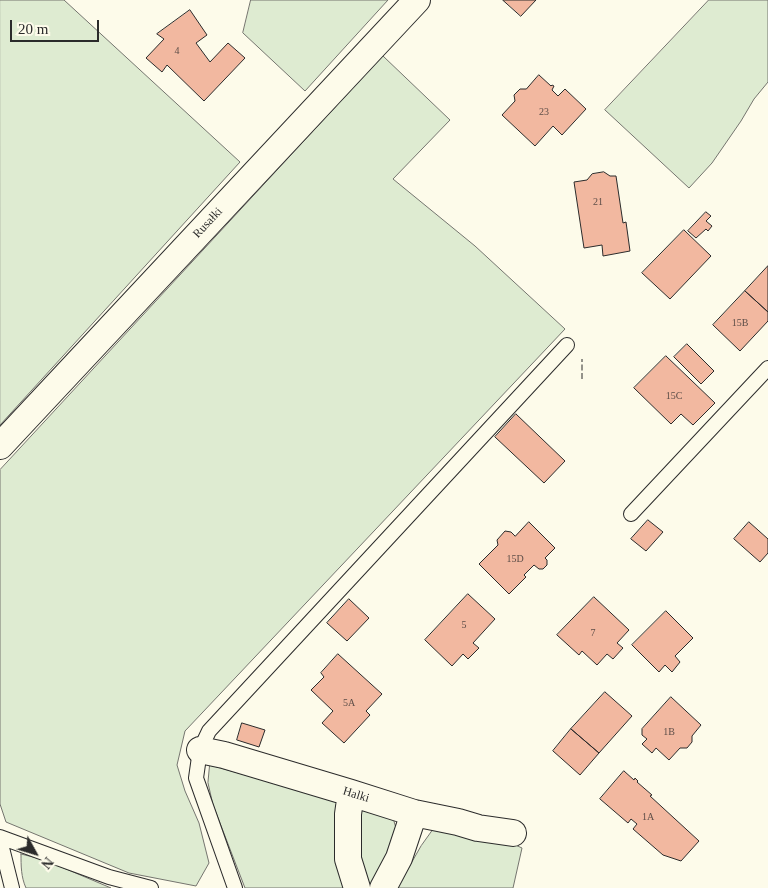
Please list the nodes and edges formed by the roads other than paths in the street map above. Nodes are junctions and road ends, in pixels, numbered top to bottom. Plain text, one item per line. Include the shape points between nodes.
1 (416, 0) edge
2 (567, 345) dead end
3 (768, 368) edge
4 (0, 446) edge
5 (631, 514) dead end
6 (200, 750) junction
7 (351, 793) junction
8 (414, 814) junction
9 (514, 833) dead end
10 (0, 839) edge
11 (12, 888) edge
12 (151, 888) edge
13 (235, 888) edge
14 (357, 888) edge
15 (383, 888) edge

1 - 4 street, Rusałki
2 - 6 lane via 209,731
3 - 5 lane
6 - 7 street, Halki
6 - 13 lane via 196,778
7 - 8 street, Halki
7 - 14 street via 348,859
8 - 9 street, Halki
8 - 15 street via 399,858
10 - 11 lane
10 - 12 lane via 109,877

